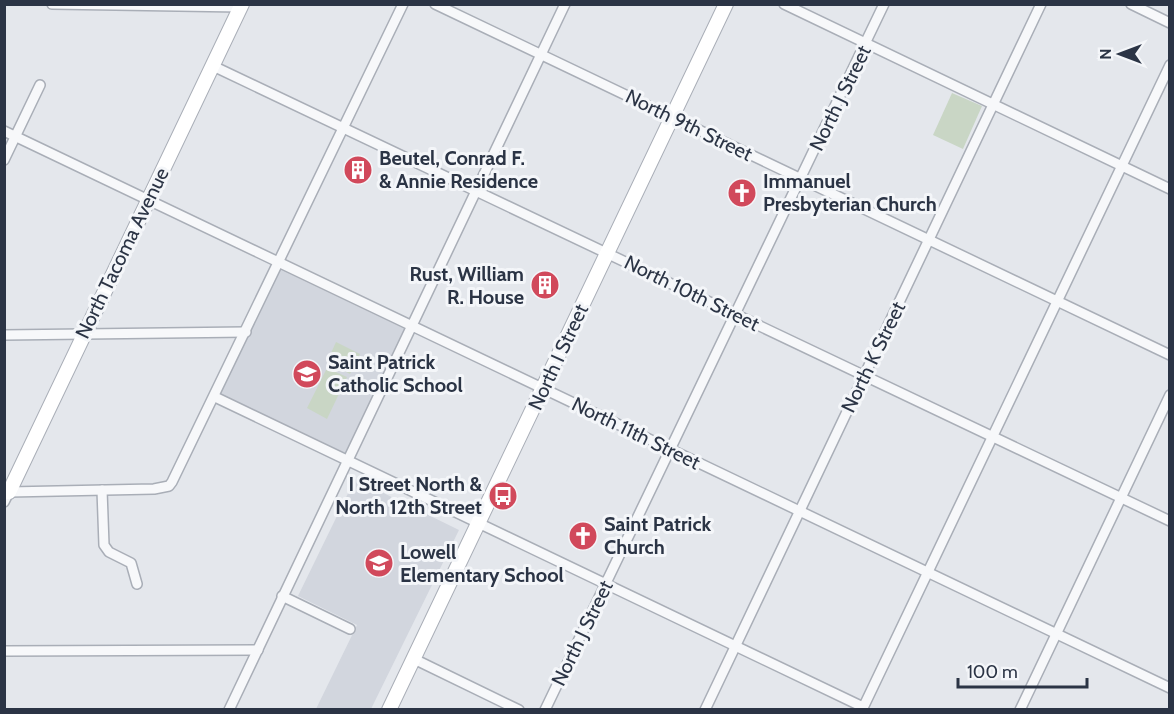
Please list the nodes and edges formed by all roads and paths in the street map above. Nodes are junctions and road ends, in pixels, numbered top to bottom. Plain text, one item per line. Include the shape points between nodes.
1 (52, 4) edge
2 (403, 4) edge
3 (435, 4) edge
4 (565, 4) edge
5 (726, 4) edge
6 (784, 4) edge
7 (884, 4) edge
8 (1041, 4) edge
9 (1131, 4) edge
10 (242, 6) edge
11 (1170, 23) edge
12 (865, 44) junction
13 (541, 54) junction
14 (1170, 65) edge
15 (213, 66) junction
16 (40, 85) dead end
17 (993, 105) junction
18 (672, 117) junction
19 (344, 127) junction
20 (4, 131) edge
21 (16, 136) junction
22 (4, 160) edge
23 (1121, 166) junction
24 (801, 179) junction
25 (1170, 189) edge
26 (476, 190) junction
27 (147, 201) junction
28 (929, 240) junction
29 (608, 253) junction
30 (279, 262) junction
31 (1057, 301) junction
32 (736, 314) junction
33 (411, 325) junction
34 (246, 332) junction
35 (83, 334) junction
36 (4, 335) edge
37 (1170, 355) edge
38 (864, 375) junction
39 (543, 388) junction
40 (1170, 395) edge
41 (215, 398) junction
42 (992, 437) junction
43 (671, 450) junction
44 (346, 460) junction
45 (102, 490) junction
46 (6, 495) edge
47 (1120, 498) junction
48 (799, 511) junction
49 (1170, 521) edge
50 (479, 524) junction
51 (927, 572) junction
52 (137, 584) dead end
53 (606, 584) junction
54 (282, 596) junction
55 (350, 628) dead end
56 (1056, 633) junction
57 (735, 646) junction
58 (258, 650) junction
59 (4, 651) edge
60 (414, 659) junction
61 (1170, 688) edge
62 (863, 708) edge
63 (229, 710) edge
64 (389, 710) edge
65 (519, 710) edge
66 (545, 710) edge
67 (705, 710) edge
68 (1020, 710) edge

1 - 10 street
2 - 19 street
3 - 13 street, North 9th Street
4 - 13 street
5 - 18 main road, North I Street
6 - 12 street
7 - 12 street, North J Street
8 - 17 street, North K Street
9 - 11 street
10 - 15 main road, North Tacoma Avenue
12 - 17 street
12 - 24 street, North J Street
13 - 18 street, North 9th Street
13 - 26 street
14 - 23 street
15 - 19 street, North 10th Street
15 - 27 main road, North Tacoma Avenue
16 - 21 street
17 - 23 street
17 - 28 street, North K Street
18 - 24 street, North 9th Street
18 - 29 main road, North I Street
19 - 26 street, North 10th Street
19 - 30 street
20 - 21 street, North 11th Street
21 - 22 street
21 - 27 street, North 11th Street
23 - 25 street
23 - 31 street
24 - 28 street, North 9th Street
24 - 32 street, North J Street
26 - 29 street, North 10th Street
26 - 33 street
27 - 30 street, North 11th Street
27 - 35 main road, North Tacoma Avenue
28 - 31 street, North 9th Street
28 - 38 street, North K Street
29 - 32 street, North 10th Street
29 - 39 main road, North I Street
30 - 33 street, North 11th Street
30 - 34 street
31 - 37 street, North 9th Street
31 - 42 street
32 - 38 street, North 10th Street
32 - 43 street, North J Street
33 - 39 street, North 11th Street
33 - 44 street
34 - 35 street
34 - 41 street
35 - 36 street
35 - 46 main road, North Tacoma Avenue
38 - 42 street, North 10th Street
38 - 48 street, North K Street
39 - 43 street, North 11th Street
39 - 50 main road, North I Street
40 - 47 street
41 - 44 street
41 - 45 street via 169,486
42 - 47 street, North 10th Street
42 - 51 street
43 - 48 street, North 11th Street
43 - 53 street, North J Street
44 - 50 street
44 - 54 street
45 - 46 street
45 - 52 street via 104,545 109,552 131,563
47 - 49 street, North 10th Street
47 - 56 street
48 - 51 street, North 11th Street
48 - 57 street, North K Street
50 - 53 street
50 - 60 main road, North I Street
51 - 56 street, North 11th Street
51 - 62 street
53 - 57 street
53 - 66 street, North J Street
54 - 55 street
54 - 58 street
56 - 61 street, North 11th Street
56 - 68 street
57 - 62 street
57 - 67 street, North K Street
58 - 59 street
58 - 63 street
60 - 64 main road, North I Street
60 - 65 street

